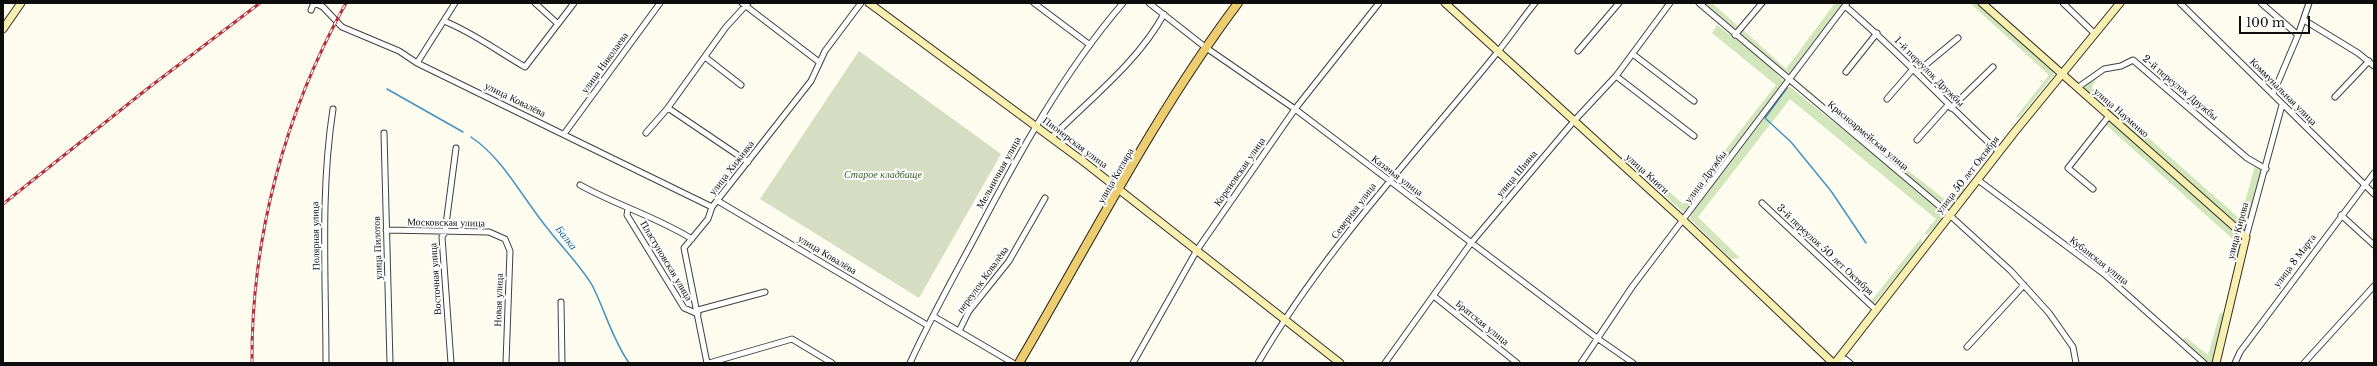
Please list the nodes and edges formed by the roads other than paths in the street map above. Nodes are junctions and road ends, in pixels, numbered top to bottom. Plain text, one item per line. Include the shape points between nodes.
1 (22, 3) edge
2 (314, 3) edge
3 (456, 3) edge
4 (535, 3) edge
5 (574, 3) edge
6 (660, 3) edge
7 (861, 3) edge
8 (869, 3) edge
9 (1034, 3) edge
10 (1123, 3) edge
11 (1149, 3) edge
12 (1238, 3) edge
13 (1380, 3) edge
14 (1445, 3) edge
15 (1535, 3) edge
16 (1619, 3) edge
17 (1670, 3) edge
18 (1699, 3) edge
19 (1762, 3) edge
20 (1982, 3) edge
21 (2063, 3) edge
22 (2120, 3) edge
23 (2180, 3) edge
24 (2261, 3) edge
25 (2310, 3) edge
26 (746, 4) edge
27 (1846, 4) edge
28 (311, 10) dead end
29 (1164, 14) junction
30 (2304, 20) junction
31 (444, 21) junction
32 (558, 24) junction
33 (3, 29) edge
34 (1877, 33) junction
35 (2094, 33) junction
36 (1735, 35) junction
37 (2298, 35) junction
38 (1958, 38) dead end
39 (1090, 46) junction
40 (1206, 47) junction
41 (1578, 51) dead end
42 (1497, 53) junction
43 (1634, 55) junction
44 (705, 57) junction
45 (2369, 61) junction
46 (819, 62) junction
47 (417, 63) junction
48 (2374, 66) edge
49 (1993, 67) dead end
50 (1915, 71) junction
51 (1846, 72) dead end
52 (2060, 74) junction
53 (1616, 76) junction
54 (1789, 81) junction
55 (741, 85) dead end
56 (2077, 88) junction
57 (2273, 94) junction
58 (2335, 97) dead end
59 (1888, 99) dead end
60 (1694, 101) dead end
61 (2282, 105) junction
62 (1949, 106) junction
63 (668, 108) junction
64 (333, 109) dead end
65 (1295, 109) junction
66 (2109, 116) junction
67 (1574, 121) junction
68 (1036, 126) junction
69 (384, 133) dead end
70 (646, 133) dead end
71 (564, 134) junction
72 (1694, 136) dead end
73 (1051, 138) junction
74 (1917, 140) dead end
75 (456, 148) dead end
76 (1999, 152) junction
77 (748, 162) junction
78 (2266, 169) junction
79 (2374, 173) edge
80 (1978, 180) junction
81 (1389, 181) junction
82 (580, 185) dead end
83 (2364, 185) junction
84 (1120, 189) junction
85 (2093, 189) dead end
86 (2374, 194) edge
87 (1045, 198) dead end
88 (718, 201) junction
89 (1762, 203) dead end
90 (712, 207) junction
91 (628, 209) junction
92 (2341, 214) junction
93 (1949, 215) junction
94 (1684, 221) junction
95 (386, 230) junction
96 (445, 232) junction
97 (2246, 237) junction
98 (505, 239) joint
99 (692, 239) junction
100 (1471, 243) junction
101 (2374, 245) edge
102 (1197, 250) junction
103 (2024, 285) junction
104 (2374, 286) edge
105 (764, 292) dead end
106 (1435, 296) junction
107 (560, 302) dead end
108 (1875, 309) junction
109 (698, 312) junction
110 (933, 316) junction
111 (1284, 318) junction
112 (927, 325) junction
113 (959, 331) junction
114 (1597, 338) junction
115 (1967, 347) dead end
116 (326, 363) edge
117 (390, 363) edge
118 (451, 363) edge
119 (506, 363) edge
120 (562, 363) edge
121 (708, 363) edge
122 (832, 363) edge
123 (910, 363) edge
124 (1012, 363) edge
125 (1019, 363) edge
126 (1134, 363) edge
127 (1258, 363) edge
128 (1340, 363) edge
129 (1385, 363) edge
130 (1517, 363) edge
131 (1581, 363) edge
132 (1634, 363) edge
133 (1835, 363) edge
134 (1850, 363) edge
135 (2076, 363) edge
136 (2204, 363) edge
137 (2216, 363) edge
138 (2235, 363) edge
139 (2304, 363) edge

1 - 33 street
2 - 28 street, улица Ковалёва
2 - 47 street, улица Ковалёва via 323,7 342,27 399,51
3 - 31 street
4 - 32 street
5 - 32 street
6 - 71 street, улица Николаева
7 - 46 street, улица Хижняка
8 - 68 street, Пионерская улица
9 - 39 street
10 - 39 street, Мельничная улица
11 - 29 street, Казачья улица
12 - 40 main road, улица Котляра
13 - 65 street, Кореновская улица
14 - 42 street, улица Книги
15 - 42 street, Северная улица
16 - 41 street
17 - 43 street, улица Шияна
18 - 36 street, Красноармейская улица
19 - 36 street
20 - 52 street, улица Науменко
21 - 35 street
22 - 35 street, улица 50 лет Октября
23 - 57 street, Коммунальная улица
24 - 37 street
25 - 30 street
26 - 44 street
26 - 46 street
27 - 34 street, 1-й переулок Дружбы
27 - 54 street, улица Дружбы
29 - 40 street, Казачья улица
29 - 73 street via 1158,26 1121,70
30 - 37 street
30 - 45 street
31 - 32 street via 480,38 525,67
31 - 47 street
34 - 50 street, 1-й переулок Дружбы
34 - 51 street
35 - 52 street, улица 50 лет Октября
36 - 54 street, Красноармейская улица
37 - 57 street
38 - 50 street
39 - 68 street, Мельничная улица
40 - 65 street, Казачья улица
40 - 84 main road, улица Котляра via 1177,91
42 - 67 street, улица Книги
42 - 81 street, Северная улица
43 - 53 street, улица Шияна
43 - 60 street
44 - 55 street
44 - 63 street
45 - 48 street
45 - 58 street
46 - 77 street, улица Хижняка via 811,81
47 - 71 street, улица Ковалёва
49 - 62 street
50 - 59 street
50 - 62 street, 1-й переулок Дружбы
52 - 56 street, улица Науменко
52 - 76 street, улица 50 лет Октября
53 - 67 street, улица Шияна
53 - 72 street
54 - 93 street, Красноармейская улица
54 - 94 street, улица Дружбы
56 - 66 street, улица Науменко
56 - 78 street, 2-й переулок Дружбы via 2104,69 2121,66 2133,60 2247,158
57 - 61 street, Коммунальная улица
61 - 78 street, улица Кирова
61 - 83 street, Коммунальная улица
62 - 74 street
62 - 76 street, 1-й переулок Дружбы
63 - 70 street
63 - 77 street
64 - 116 street, Полярная улица via 324,192
65 - 81 street, Казачья улица
65 - 102 street, Кореновская улица
66 - 85 street via 2068,168
66 - 97 street, улица Науменко
67 - 94 street, улица Книги
67 - 100 street, улица Шияна
68 - 73 street, Пионерская улица
68 - 110 street, Мельничная улица
69 - 95 street, улица Пилотов
71 - 90 street, улица Ковалёва
73 - 84 street, Пионерская улица
75 - 96 street, Восточная улица
76 - 80 street, улица 50 лет Октября
77 - 88 street, улица Хижняка
78 - 97 street, улица Кирова
79 - 83 street, улица 8 Марта
80 - 93 street, улица 50 лет Октября
80 - 136 street, Кубанская улица via 2104,274
81 - 100 street, Казачья улица
81 - 111 street, Северная улица
82 - 91 street, Пластуновская улица
83 - 86 street, Коммунальная улица
83 - 92 street, улица 8 Марта
84 - 102 street, Пионерская улица
84 - 125 main road, улица Котляра
87 - 113 street, переулок Ковалёва via 1009,261 969,312
88 - 90 street, улица Хижняка
88 - 112 street, улица Ковалёва
89 - 108 street, 3-й переулок 50 лет Октября
90 - 99 street, улица Хижняка via 708,219
91 - 99 street, Пластуновская улица via 676,229
91 - 109 street, Пластуновская улица via 627,214 684,308
92 - 101 street
92 - 138 street, улица 8 Марта via 2240,352
93 - 103 street, Красноармейская улица
93 - 108 street, улица 50 лет Октября
94 - 114 street, улица Дружбы via 1632,287
94 - 133 street, улица Книги
95 - 96 street, Московская улица
95 - 117 street, улица Пилотов
96 - 98 street, Московская улица via 489,232
96 - 118 street, Восточная улица via 442,237
97 - 137 street, улица Кирова
98 - 119 street, Новая улица via 510,251
99 - 109 street, улица Хижняка via 684,248
100 - 106 street, улица Шияна
100 - 114 street, Казачья улица
102 - 111 street, Пионерская улица
102 - 126 street, Кореновская улица
103 - 115 street
103 - 135 street, Красноармейская улица via 2073,347
104 - 139 street
105 - 109 street
106 - 129 street, улица Шияна
106 - 130 street, Братская улица
107 - 120 street
108 - 133 street, улица 50 лет Октября
109 - 121 street, улица Хижняка
110 - 112 street, Мельничная улица
110 - 113 street
111 - 127 street, Северная улица
111 - 128 street, Пионерская улица
112 - 123 street, Мельничная улица
113 - 124 street
114 - 131 street, улица Дружбы
114 - 132 street, Казачья улица
121 - 122 street via 792,339
133 - 134 street via 1845,359

